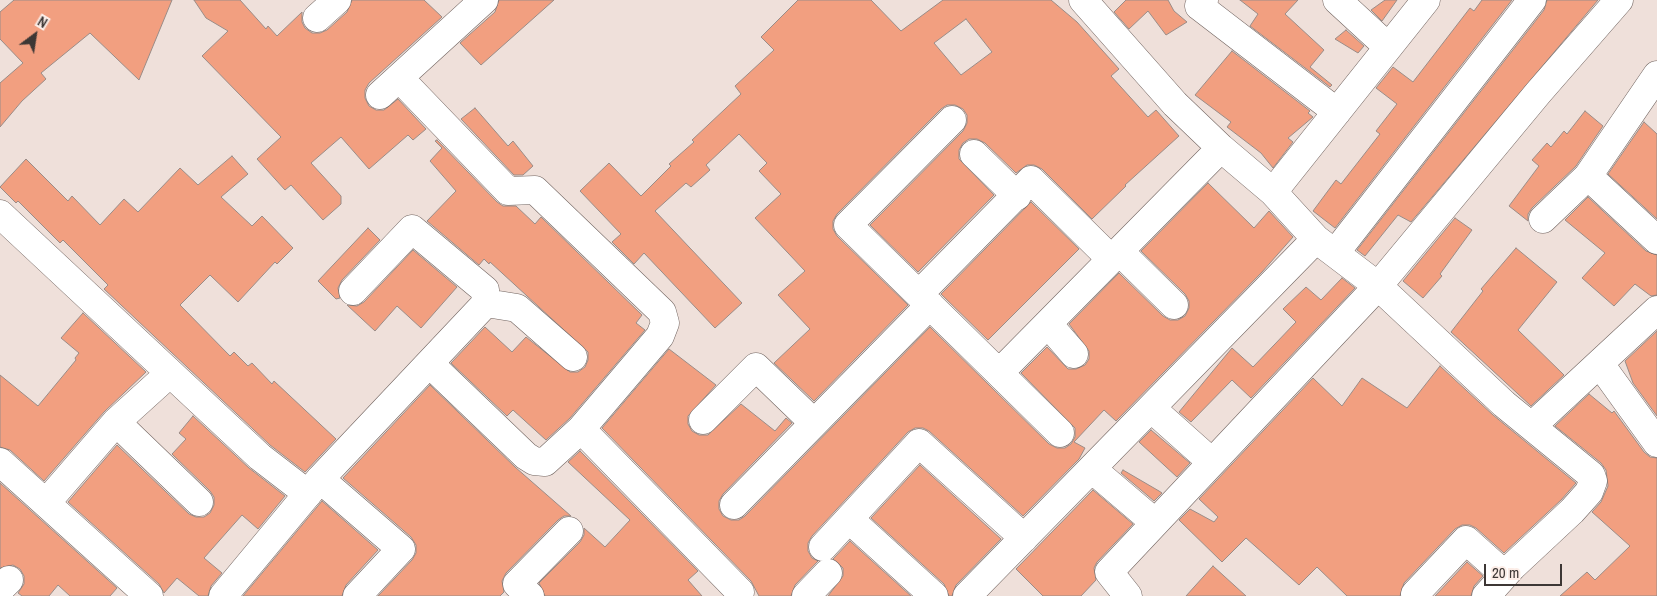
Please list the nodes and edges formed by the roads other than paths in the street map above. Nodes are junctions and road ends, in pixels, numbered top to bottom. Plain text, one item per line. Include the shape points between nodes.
1 (337, 0) edge
2 (484, 0) edge
3 (1083, 0) edge
4 (1204, 0) edge
5 (1336, 0) edge
6 (1426, 0) edge
7 (1532, 0) edge
8 (1619, 0) edge
9 (317, 18) dead end
10 (1387, 46) junction
11 (1657, 76) edge
12 (406, 86) dead end
13 (380, 96) dead end
14 (1649, 106) edge
15 (1337, 112) junction
16 (952, 120) dead end
17 (1221, 148) junction
18 (974, 154) dead end
19 (1588, 176) junction
20 (1273, 192) junction
21 (1016, 196) junction
22 (0, 214) edge
23 (1543, 219) dead end
24 (1657, 240) edge
25 (1326, 245) junction
26 (1115, 255) junction
27 (1378, 286) junction
28 (353, 291) dead end
29 (924, 300) junction
30 (486, 302) junction
31 (1174, 305) dead end
32 (1657, 310) edge
33 (1048, 324) junction
34 (1074, 354) dead end
35 (573, 357) dead end
36 (430, 364) junction
37 (1600, 364) junction
38 (999, 373) junction
39 (169, 374) junction
40 (1151, 408) junction
41 (703, 420) dead end
42 (116, 422) junction
43 (814, 423) junction
44 (1532, 426) junction
45 (582, 429) junction
46 (1060, 433) dead end
47 (1657, 442) edge
48 (1206, 458) dead end
49 (0, 462) edge
50 (1092, 468) junction
51 (314, 486) junction
52 (199, 502) dead end
53 (46, 503) junction
54 (734, 504) dead end
55 (1146, 515) dead end
56 (849, 519) junction
57 (569, 530) dead end
58 (1024, 538) junction
59 (823, 547) dead end
60 (828, 573) dead end
61 (1505, 574) junction
62 (740, 592) dead end
63 (143, 594) edge
64 (223, 596) edge
65 (357, 596) edge
66 (530, 596) edge
67 (806, 596) edge
68 (934, 596) edge
69 (967, 596) edge
70 (1128, 596) edge
71 (1416, 596) edge
72 (1486, 596) edge

1 - 9 street
2 - 13 street
3 - 17 street via 1175,104
4 - 15 street via 1199,6
5 - 10 street
6 - 10 street
7 - 25 street
8 - 27 street
10 - 15 street
11 - 14 street
12 - 45 street via 508,192 536,190 662,312 665,323 660,336
14 - 19 street
15 - 20 street
16 - 29 street via 848,225
17 - 20 street
17 - 26 street
18 - 21 street
19 - 23 street
19 - 24 street
20 - 25 street
21 - 26 street via 1031,180
21 - 29 street
22 - 39 street via 98,303
25 - 27 street
25 - 40 street
26 - 31 street
26 - 33 street
27 - 44 street via 1504,404
27 - 70 street via 1109,572
28 - 30 street via 412,229 485,290
29 - 38 street
29 - 43 street
30 - 35 street via 517,308
30 - 36 street
32 - 37 street
33 - 34 street
33 - 38 street
36 - 45 street via 534,461 545,462
36 - 51 street
37 - 44 street
37 - 47 street
38 - 46 street
39 - 42 street
39 - 51 street via 260,457
40 - 48 street
40 - 50 street
41 - 43 street via 756,367
42 - 52 street
42 - 53 street
43 - 54 street
44 - 61 street via 1591,475 1593,481 1589,492 1572,511
45 - 62 street
49 - 53 street
50 - 55 street
50 - 58 street
51 - 64 street
51 - 65 street via 401,548
53 - 63 street
56 - 58 street via 919,442
56 - 59 street
56 - 68 street
57 - 66 street via 517,584
58 - 69 street
60 - 67 street
61 - 71 street via 1466,540 1414,594
61 - 72 street

